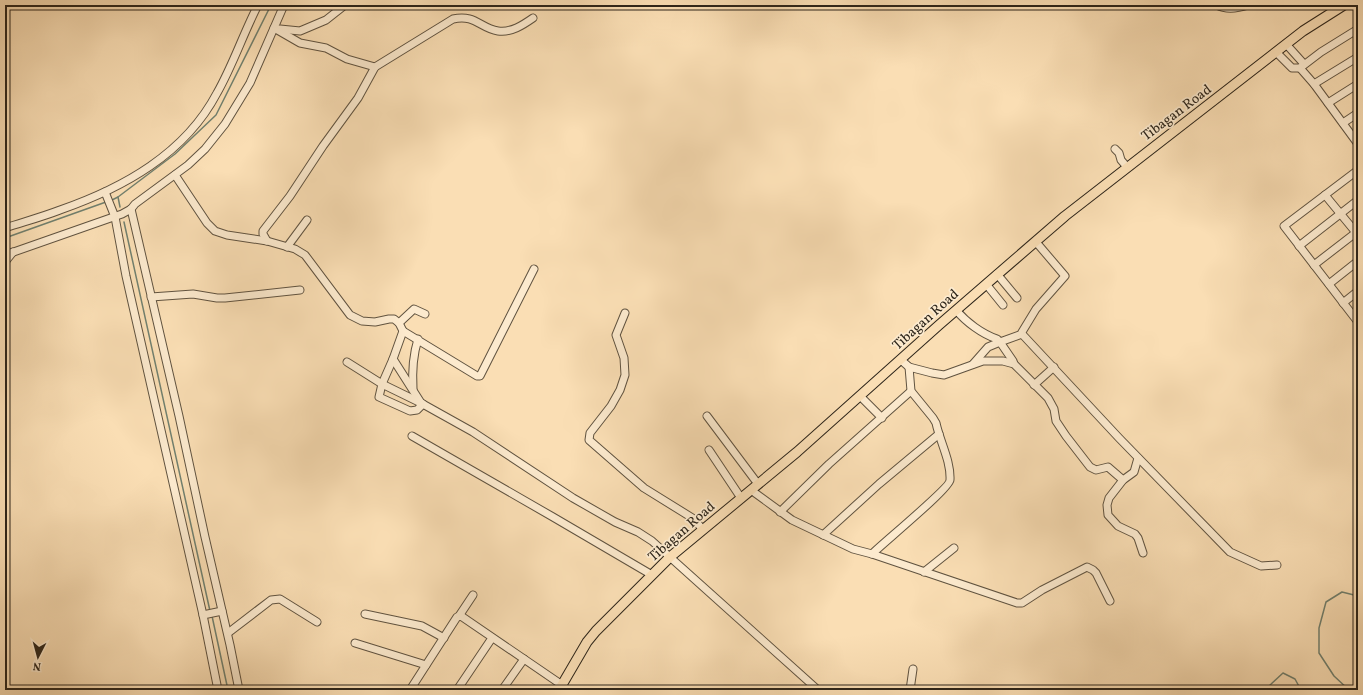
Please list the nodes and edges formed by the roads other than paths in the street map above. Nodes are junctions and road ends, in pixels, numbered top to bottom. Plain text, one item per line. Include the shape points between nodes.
1 (258, 5) edge
2 (284, 5) edge
3 (345, 5) edge
4 (1217, 5) edge
5 (1248, 5) edge
6 (1344, 5) edge
7 (533, 18) dead end
8 (274, 28) junction
9 (1358, 29) edge
10 (1289, 47) junction
11 (1279, 55) junction
12 (1358, 57) edge
13 (1302, 66) junction
14 (375, 67) junction
15 (1314, 84) junction
16 (1358, 84) edge
17 (1328, 103) junction
18 (1358, 113) edge
19 (1343, 123) junction
20 (1358, 143) edge
21 (1115, 149) dead end
22 (1127, 167) junction
23 (1358, 170) edge
24 (175, 176) junction
25 (106, 194) junction
26 (1325, 195) junction
27 (1358, 200) edge
28 (131, 209) junction
29 (114, 214) junction
30 (1340, 214) junction
31 (307, 220) dead end
32 (5, 228) edge
33 (1357, 233) edge
34 (267, 240) junction
35 (1036, 242) junction
36 (1300, 246) junction
37 (287, 247) junction
38 (13, 252) junction
39 (5, 255) edge
40 (1358, 261) edge
41 (5, 262) edge
42 (1314, 265) junction
43 (534, 269) dead end
44 (997, 274) junction
45 (986, 284) junction
46 (1329, 284) junction
47 (300, 290) dead end
48 (1358, 292) edge
49 (151, 297) junction
50 (1016, 298) dead end
51 (1343, 303) junction
52 (1003, 305) dead end
53 (956, 310) junction
54 (626, 313) dead end
55 (425, 314) dead end
56 (1358, 321) edge
57 (399, 323) junction
58 (403, 331) junction
59 (1022, 334) junction
60 (418, 339) junction
61 (1000, 342) junction
62 (393, 359) junction
63 (901, 360) junction
64 (347, 362) dead end
65 (1014, 364) junction
66 (972, 365) junction
67 (909, 367) junction
68 (1054, 367) junction
69 (382, 384) junction
70 (1034, 385) junction
71 (414, 391) junction
72 (911, 391) junction
73 (860, 396) junction
74 (422, 404) junction
75 (707, 416) dead end
76 (882, 418) junction
77 (939, 434) junction
78 (412, 436) dead end
79 (709, 450) dead end
80 (1138, 458) junction
81 (1124, 480) junction
82 (755, 487) junction
83 (741, 498) junction
84 (780, 512) junction
85 (703, 530) junction
86 (823, 535) junction
87 (954, 548) dead end
88 (1143, 553) dead end
89 (872, 554) junction
90 (670, 557) junction
91 (1277, 565) dead end
92 (924, 572) junction
93 (652, 575) junction
94 (473, 594) dead end
95 (1110, 601) dead end
96 (221, 611) junction
97 (204, 614) junction
98 (364, 614) dead end
99 (459, 616) junction
100 (317, 622) dead end
101 (228, 633) junction
102 (444, 638) junction
103 (492, 638) junction
104 (355, 643) dead end
105 (524, 659) junction
106 (426, 665) junction
107 (913, 669) dead end
108 (561, 687) edge
109 (218, 690) edge
110 (239, 690) edge
111 (410, 690) edge
112 (457, 690) edge
113 (502, 690) edge
114 (818, 690) edge
115 (910, 690) edge

1 - 25 street via 218,93 200,120 177,145 151,166
2 - 8 street
3 - 8 street via 326,20 300,31
4 - 5 street via 1235,8
6 - 10 main road, Tibagan Road via 1321,18
7 - 14 street via 523,26 506,31 492,29 467,17 453,19
8 - 14 street via 300,43 326,48 347,59
8 - 24 street via 250,83 232,115 205,149
9 - 13 street
10 - 11 main road, Tibagan Road
10 - 13 street
11 - 13 street via 1292,68
11 - 22 main road, Tibagan Road
12 - 15 street
13 - 15 street
14 - 34 street via 358,98 263,231
15 - 17 street
16 - 17 street
17 - 19 street
18 - 19 street
19 - 20 street
21 - 22 street
22 - 35 main road, Tibagan Road
23 - 26 street
24 - 28 street
24 - 34 street via 215,231
25 - 29 street
25 - 32 street
26 - 30 street
26 - 36 street via 1284,226
27 - 30 street
28 - 29 street via 122,214
28 - 49 street
29 - 38 street
29 - 97 street
30 - 33 street
30 - 36 street
31 - 37 street
33 - 42 street
34 - 37 street
35 - 44 main road, Tibagan Road
35 - 59 street via 1065,276 1036,309
36 - 42 street
37 - 57 street via 305,255 350,314 362,320 375,322 394,319
38 - 39 street
38 - 41 street
40 - 46 street
42 - 46 street
43 - 60 street via 481,375 477,376
44 - 45 main road, Tibagan Road
44 - 50 street
45 - 52 street
45 - 53 main road, Tibagan Road
46 - 51 street
47 - 49 street via 225,298 193,294
48 - 51 street
49 - 96 street
51 - 56 street
53 - 61 street via 963,319
53 - 63 main road, Tibagan Road
54 - 85 street via 616,333 616,340 624,358 624,381 611,406 590,433 589,440 644,488 694,520
55 - 57 street via 414,309
57 - 58 street
58 - 60 street
58 - 62 street
59 - 61 street
59 - 68 street
60 - 71 street via 412,374
61 - 65 street
61 - 66 street via 988,347
62 - 69 street
62 - 71 street
63 - 67 street
63 - 73 main road, Tibagan Road
64 - 69 street
65 - 66 street via 993,360
65 - 70 street
66 - 67 street via 944,375
67 - 72 street
68 - 70 street
68 - 80 street
69 - 74 street
69 - 74 street via 379,394 381,398 410,410 416,410
70 - 81 street via 1048,398 1054,409 1056,421 1090,467 1096,470 1108,467
71 - 74 street
72 - 76 street
72 - 77 street via 934,418
73 - 76 street
73 - 82 main road, Tibagan Road
74 - 90 street via 473,432 573,498 644,536
75 - 82 street
76 - 84 street via 829,464
77 - 86 street
77 - 89 street via 948,464 950,483
78 - 93 street
79 - 83 street
80 - 81 street via 1134,472
80 - 91 street via 1230,552 1261,566
81 - 88 street via 1107,501 1107,513 1118,526 1137,536
82 - 83 main road, Tibagan Road
82 - 84 street
83 - 85 main road, Tibagan Road
84 - 86 street
85 - 90 main road, Tibagan Road
86 - 89 street via 853,549
87 - 92 street
89 - 92 street
90 - 93 main road, Tibagan Road
90 - 114 street
92 - 95 street via 1022,603 1087,567 1096,573
93 - 108 main road, Tibagan Road via 587,642
94 - 99 street
96 - 97 street
96 - 101 street
97 - 109 street
98 - 102 street via 422,626
99 - 102 street
99 - 103 street
100 - 101 street via 276,599 271,600
101 - 110 street
102 - 106 street
103 - 105 street
103 - 112 street
104 - 106 street
105 - 108 street
105 - 113 street
106 - 111 street
107 - 115 street

